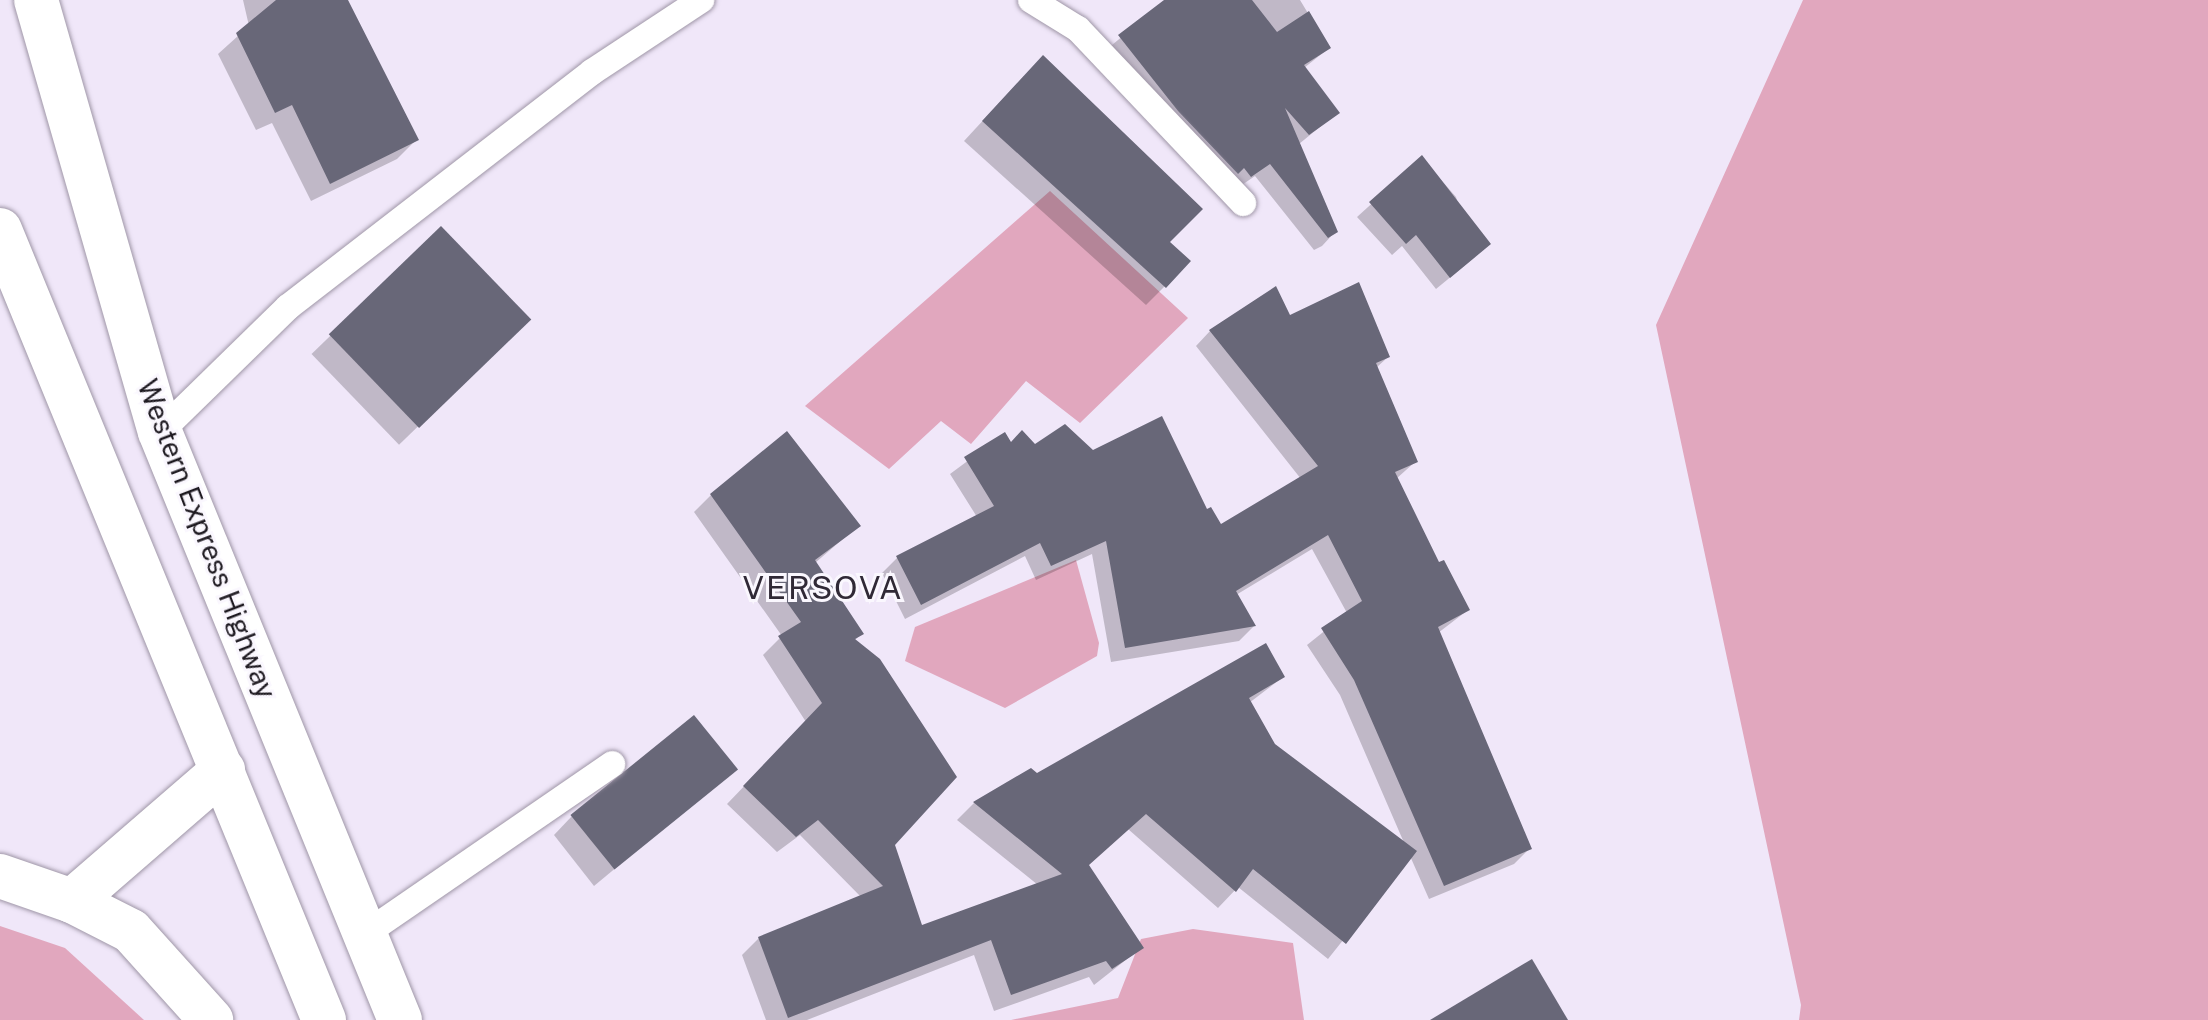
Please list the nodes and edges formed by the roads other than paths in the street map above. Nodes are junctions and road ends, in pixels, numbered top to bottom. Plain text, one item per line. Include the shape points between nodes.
1 (36, 0) edge
2 (701, 0) edge
3 (1031, 0) edge
4 (1243, 203) dead end
5 (0, 230) edge
6 (160, 432) junction
7 (612, 764) dead end
8 (223, 770) junction
9 (0, 876) edge
10 (72, 901) junction
11 (365, 934) junction
12 (211, 1020) edge
13 (324, 1020) edge
14 (400, 1020) edge

1 - 6 main road, Western Express Highway
2 - 6 lane via 592,72 288,307
3 - 4 lane via 1078,29
5 - 8 main road
6 - 11 main road, Western Express Highway
7 - 11 lane
8 - 10 main road
8 - 13 main road
9 - 10 main road
10 - 12 main road via 131,931
11 - 14 main road, Western Express Highway

